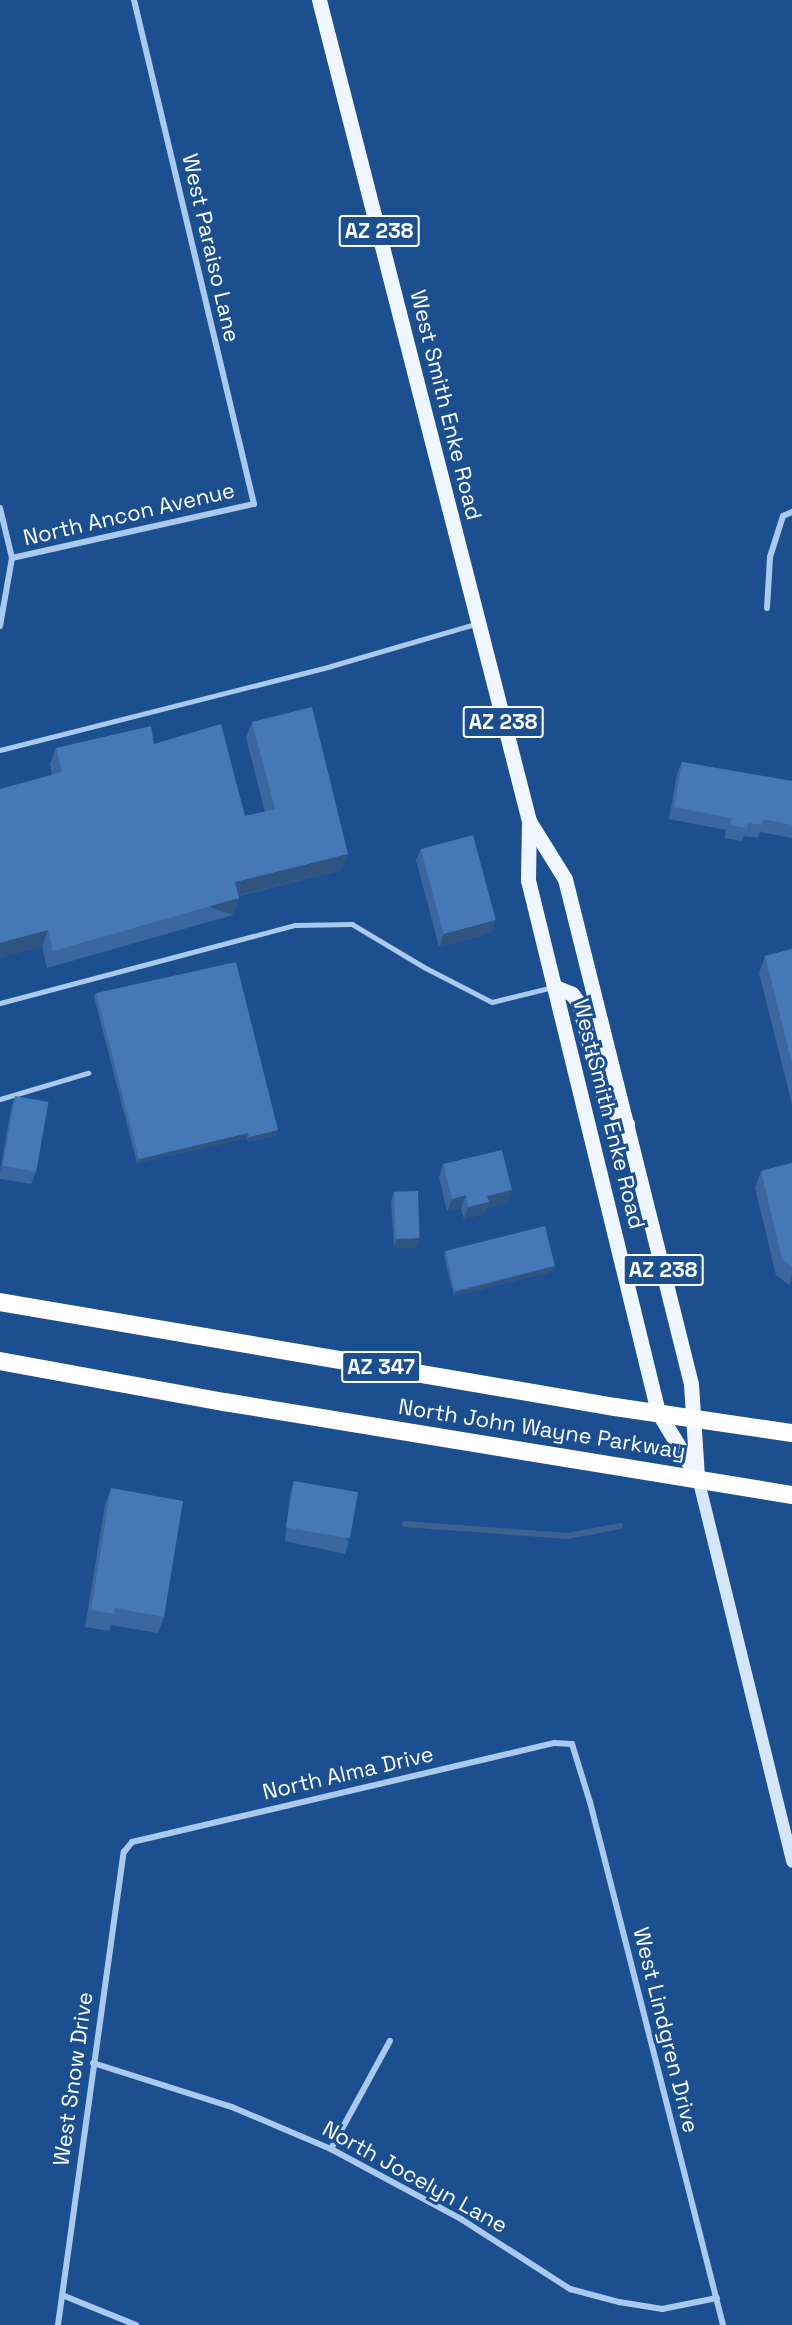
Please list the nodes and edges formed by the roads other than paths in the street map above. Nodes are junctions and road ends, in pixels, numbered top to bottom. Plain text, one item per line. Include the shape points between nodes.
1 (134, 0) edge
2 (320, 0) edge
3 (254, 504) joint
4 (0, 508) edge
5 (792, 512) edge
6 (12, 558) junction
7 (767, 608) dead end
8 (477, 624) junction
9 (0, 626) edge
10 (0, 750) edge
11 (529, 820) junction
12 (555, 987) junction
13 (0, 1003) edge
14 (88, 1073) dead end
15 (0, 1098) edge
16 (627, 1124) junction
17 (0, 1302) edge
18 (0, 1360) edge
19 (658, 1412) junction
20 (693, 1418) junction
21 (792, 1433) edge
22 (698, 1478) junction
23 (792, 1495) edge
24 (572, 1744) joint
25 (132, 1842) joint
26 (792, 1862) edge
27 (390, 2041) dead end
28 (93, 2063) junction
29 (331, 2149) junction
30 (62, 2295) junction
31 (717, 2298) junction
32 (58, 2325) edge
33 (136, 2325) edge
34 (723, 2325) edge

1 - 3 street, West Paraiso Lane
2 - 8 main road, West Smith Enke Road / AZ 238
3 - 6 street, North Ancon Avenue
4 - 6 street
5 - 7 street via 783,516 770,557
6 - 9 street
8 - 10 lane via 331,666
8 - 11 main road, West Smith Enke Road / AZ 238
11 - 12 main road, West Smith Enke Road / AZ 238 via 528,880
11 - 16 main road, West Smith Enke Road / AZ 238 via 565,879
12 - 13 lane via 492,1002 352,924 295,926
12 - 16 main road via 572,994 578,1002 605,1104
12 - 19 main road, West Smith Enke Road / AZ 238
14 - 15 lane
16 - 20 main road, West Smith Enke Road / AZ 238 via 691,1384
17 - 19 highway, AZ 347
18 - 22 highway, North John Wayne Parkway via 224,1402
19 - 20 highway, AZ 347
19 - 22 main road, West Smith Enke Road / AZ 238
20 - 21 highway, AZ 347
20 - 22 main road, West Smith Enke Road / AZ 238
22 - 23 highway, North John Wayne Parkway
22 - 26 street, West Smith Enke Road
24 - 25 street, North Alma Drive via 555,1743
24 - 31 street, West Lindgren Drive
25 - 28 street, West Snow Drive via 124,1852
27 - 29 street
28 - 29 street, North Jocelyn Lane via 232,2107
28 - 30 street, West Snow Drive
29 - 31 street, North Jocelyn Lane via 461,2219 570,2289 662,2309
30 - 32 street, West Snow Drive
30 - 33 street
31 - 34 street, West Lindgren Drive

